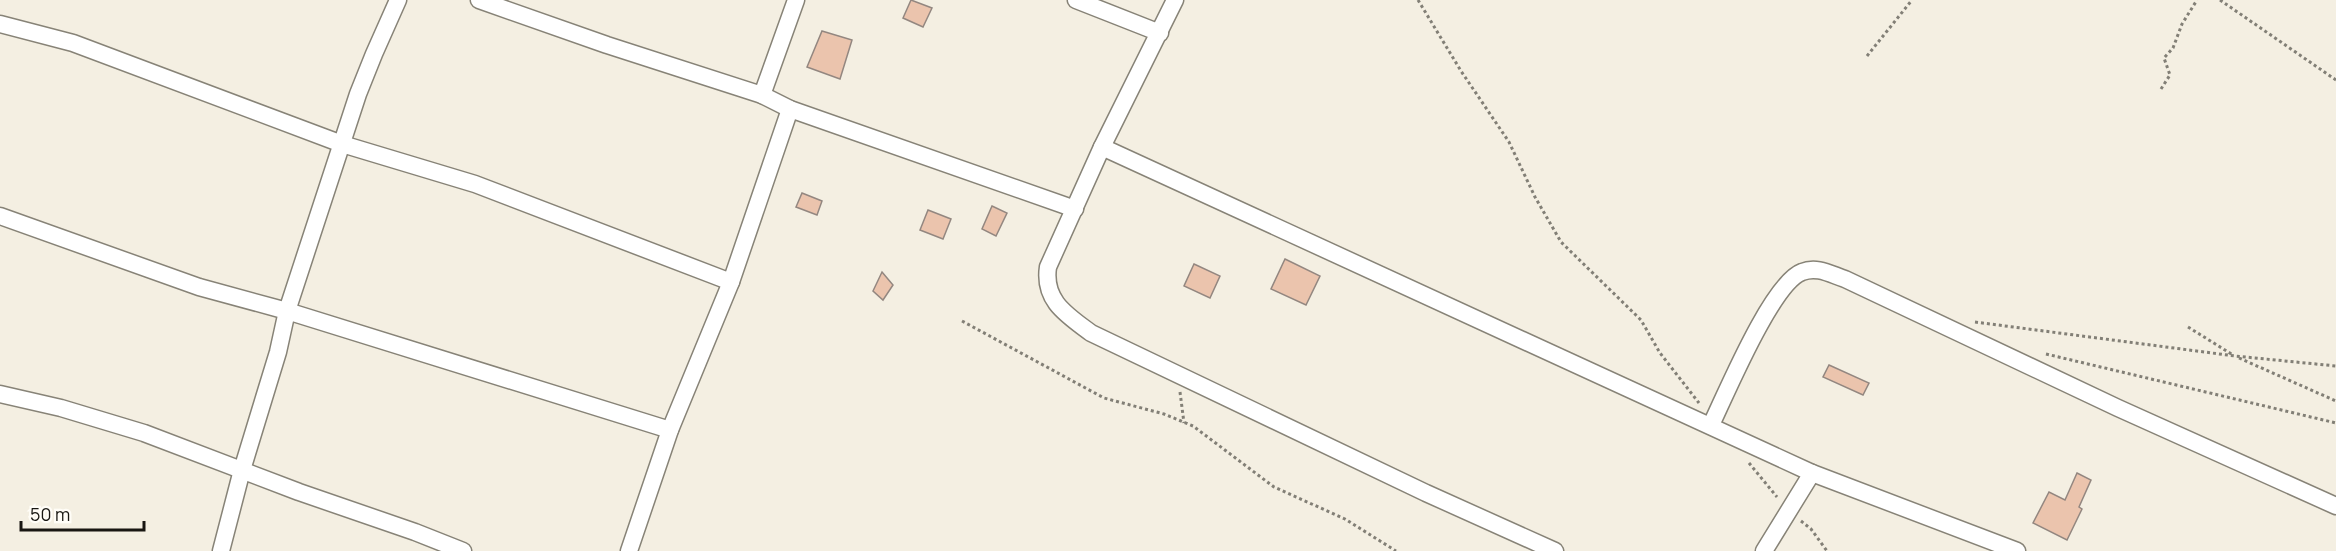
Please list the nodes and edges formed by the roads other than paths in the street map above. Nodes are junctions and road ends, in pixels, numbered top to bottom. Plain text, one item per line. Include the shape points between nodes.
1 (398, 0) edge
2 (479, 0) edge
3 (796, 0) edge
4 (1076, 0) edge
5 (1175, 0) edge
6 (0, 24) edge
7 (1160, 33) junction
8 (762, 95) junction
9 (790, 109) junction
10 (342, 144) junction
11 (1102, 147) junction
12 (1075, 209) junction
13 (0, 216) edge
14 (731, 282) junction
15 (287, 311) junction
16 (0, 394) edge
17 (1711, 425) junction
18 (670, 430) junction
19 (242, 470) junction
20 (1812, 473) junction
21 (2336, 506) edge
22 (221, 551) edge
23 (463, 551) edge
24 (629, 551) edge
25 (1555, 551) edge
26 (1764, 551) edge
27 (2017, 551) edge

1 - 10 street
2 - 8 street
3 - 8 street
4 - 7 street
5 - 7 street
6 - 10 street via 128,62
7 - 11 street
8 - 9 street
9 - 12 street
9 - 14 street
10 - 14 street via 475,184
10 - 15 street
11 - 12 street
11 - 17 street
12 - 25 street via 1046,279 1060,310 1091,333
13 - 15 street via 199,287
14 - 18 street
15 - 18 street
15 - 19 street via 264,404
16 - 19 street via 101,419
17 - 20 street
17 - 21 street via 1755,331 1779,295 1799,273 1816,269
18 - 24 street
19 - 22 street
19 - 23 street
20 - 26 street
20 - 27 street

